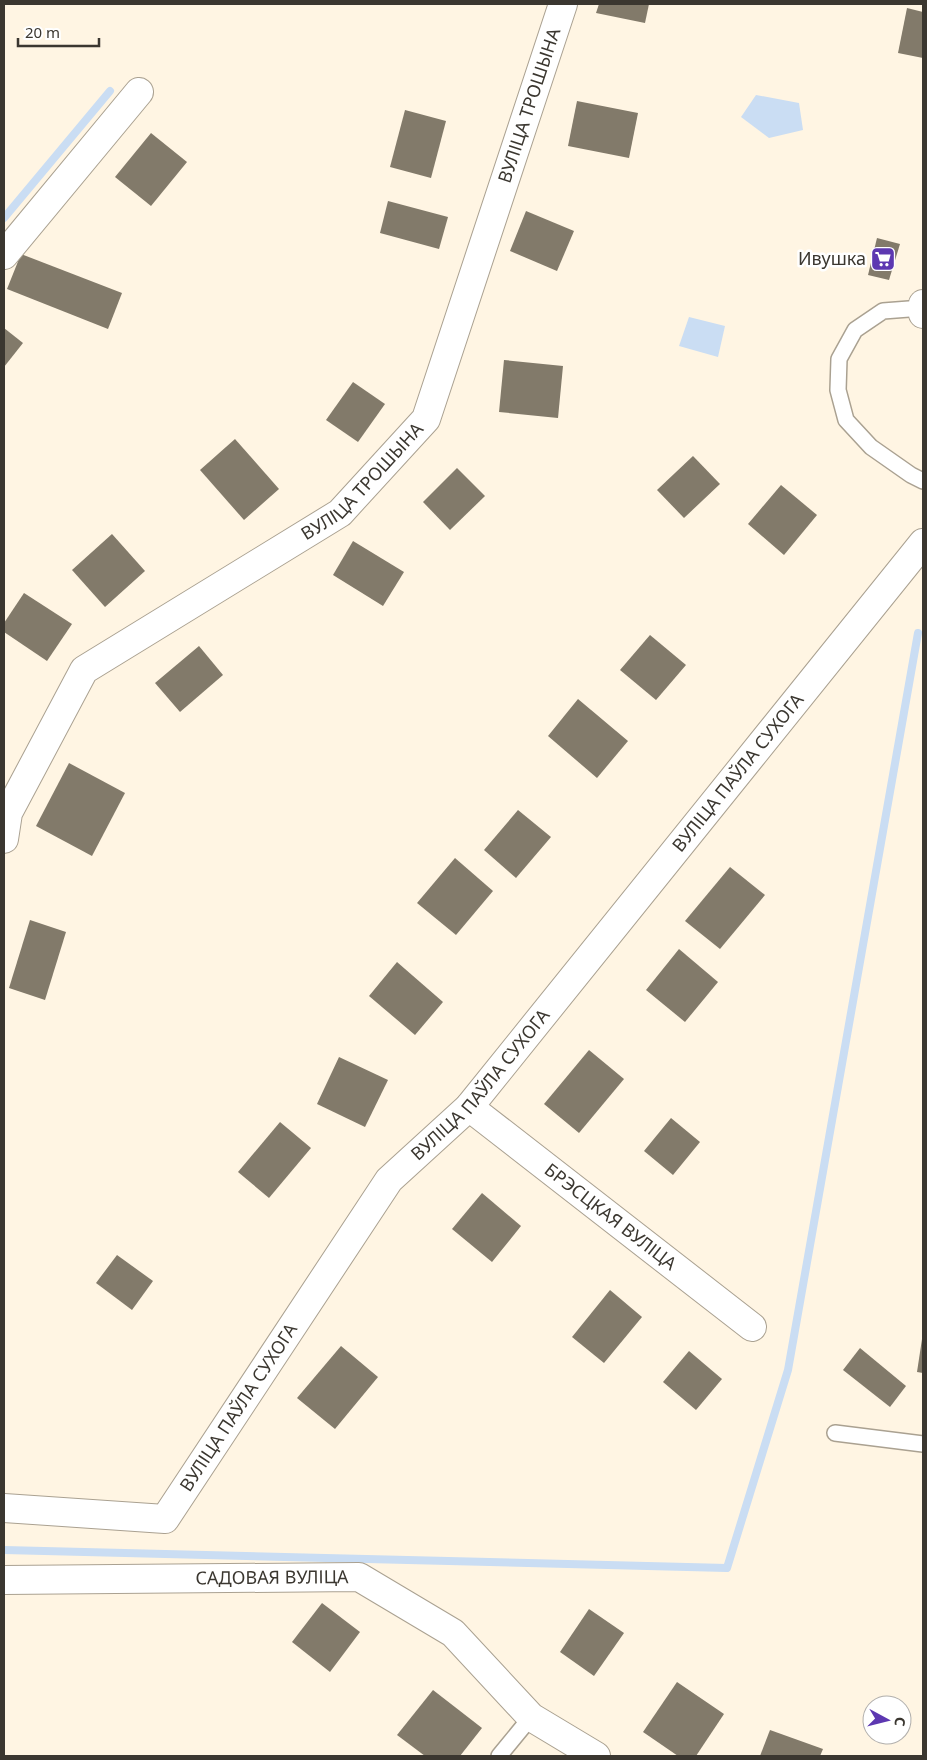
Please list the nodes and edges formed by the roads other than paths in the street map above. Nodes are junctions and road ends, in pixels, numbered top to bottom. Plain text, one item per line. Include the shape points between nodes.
1 (563, 4) edge
2 (139, 92) dead end
3 (4, 255) edge
4 (923, 309) edge
5 (923, 482) edge
6 (922, 548) edge
7 (4, 839) edge
8 (469, 1107) junction
9 (752, 1327) dead end
10 (835, 1433) dead end
11 (923, 1444) edge
12 (4, 1508) edge
13 (4, 1580) edge
14 (531, 1717) junction
15 (499, 1756) edge
16 (596, 1756) edge

1 - 7 street, ВУЛІЦА ТРОШЫНА via 426,419 340,513 84,670 8,814
2 - 3 street
4 - 5 lane via 883,311 855,330 839,358 838,390 846,420 871,447
6 - 8 street, ВУЛІЦА ПАЎЛА СУХОГА
8 - 9 street, БРЭСЦКАЯ ВУЛІЦА
8 - 12 street, ВУЛІЦА ПАЎЛА СУХОГА via 389,1180 165,1519
10 - 11 lane
13 - 14 street, САДОВАЯ ВУЛІЦА via 359,1577 453,1633
14 - 15 lane
14 - 16 street, САДОВАЯ ВУЛІЦА

